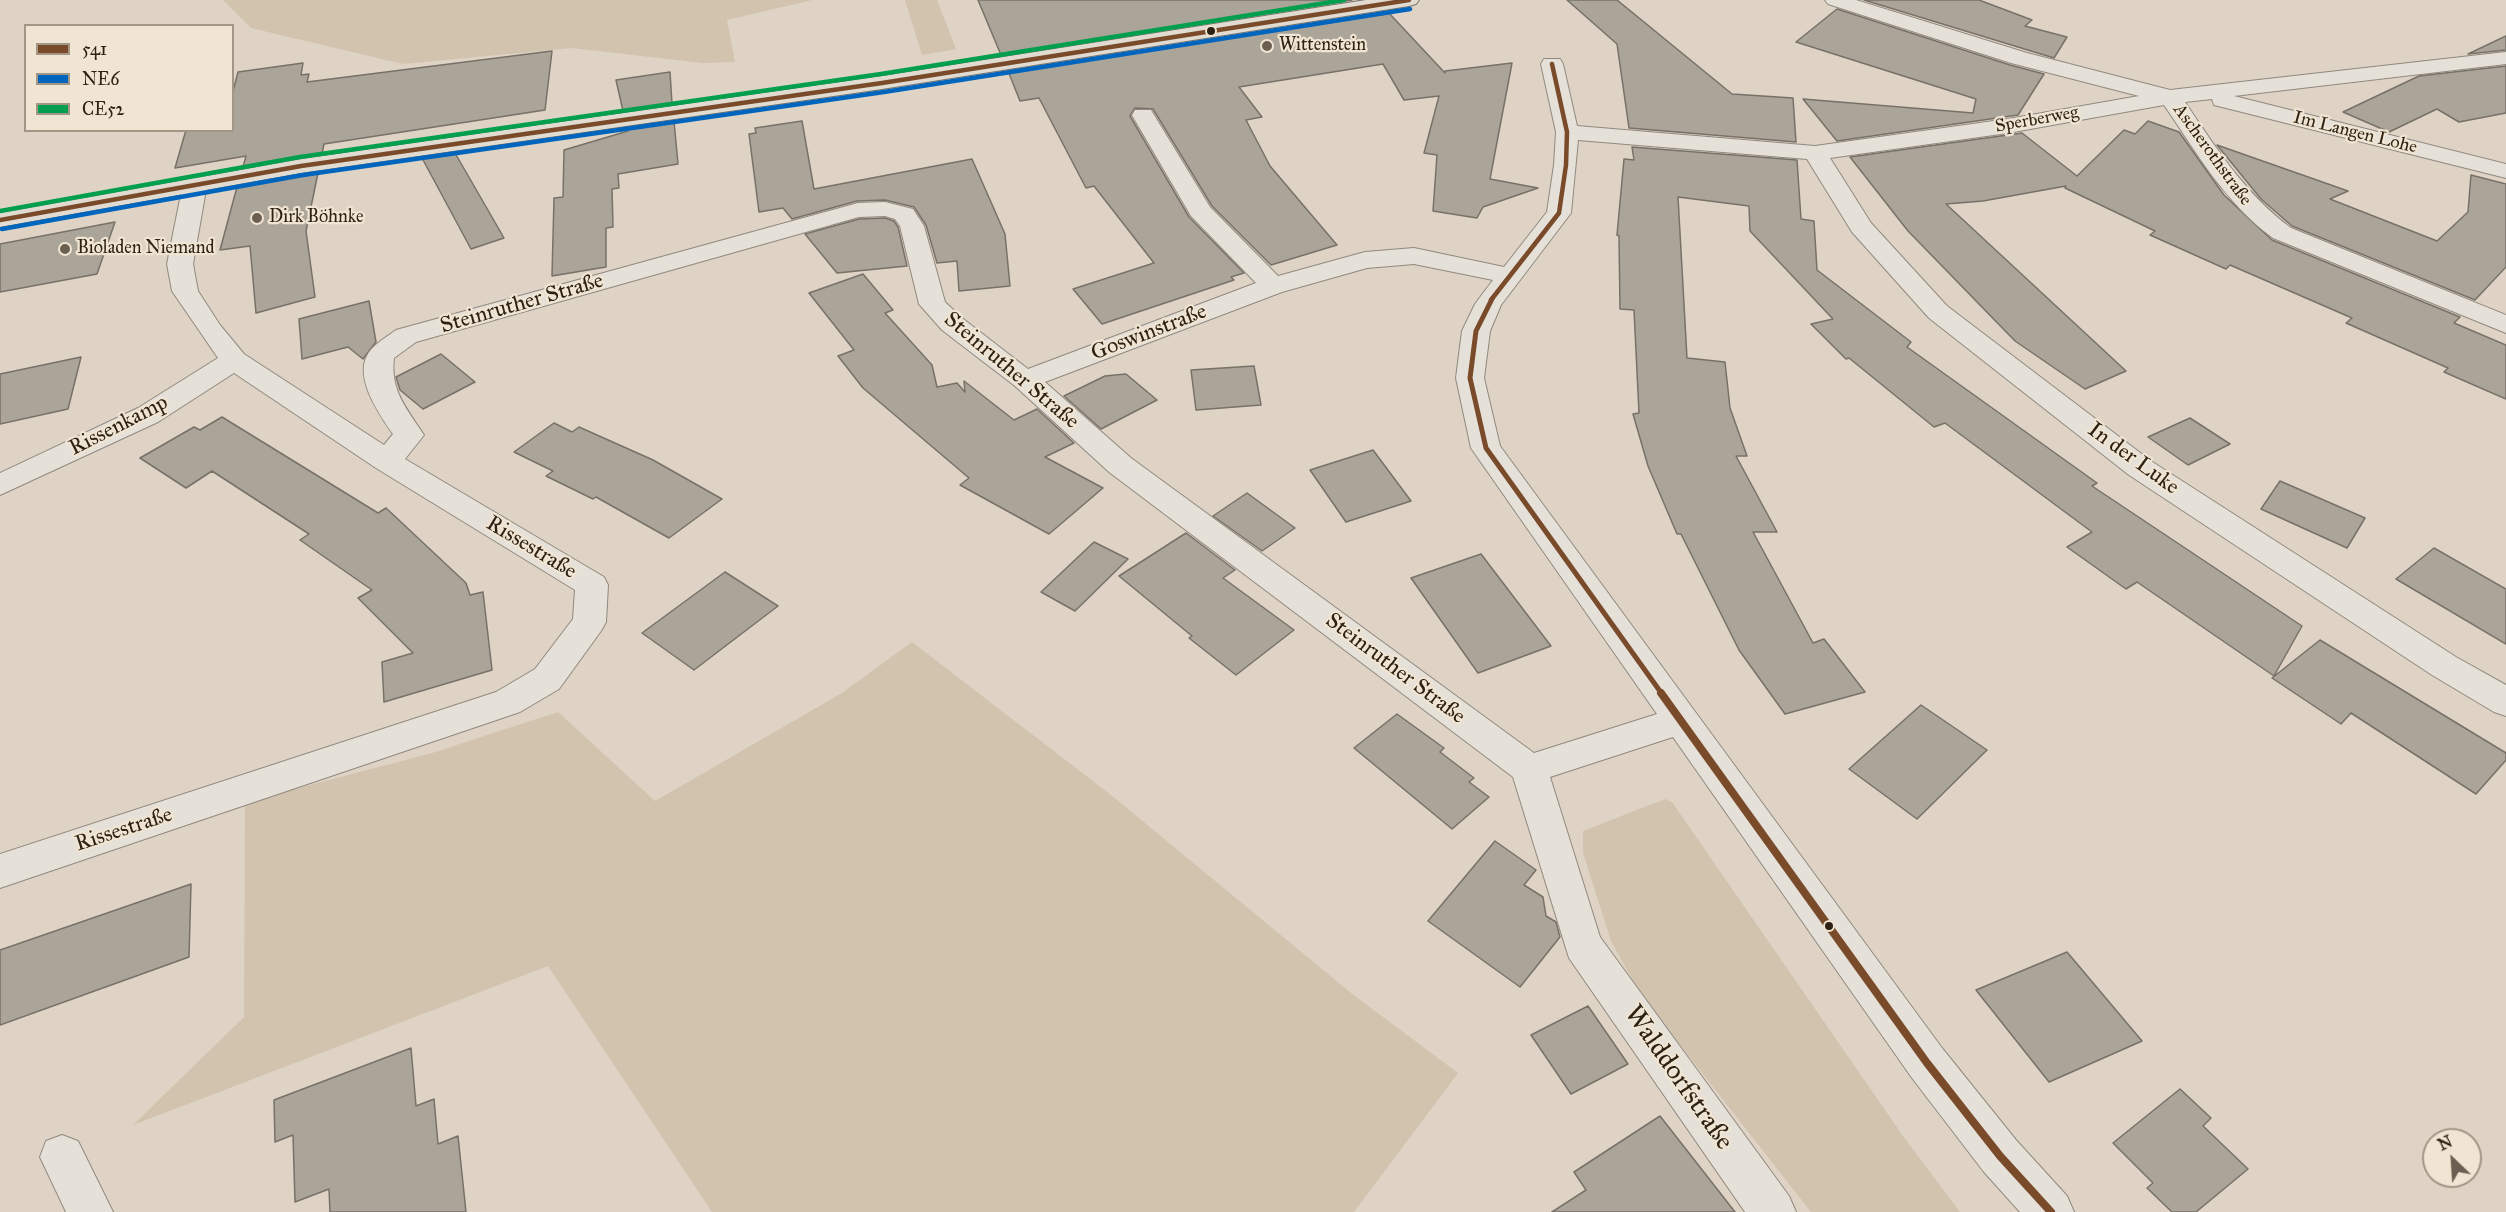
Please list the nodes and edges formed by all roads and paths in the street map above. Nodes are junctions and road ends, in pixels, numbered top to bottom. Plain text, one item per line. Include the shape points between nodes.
1 (1409, 0) edge
2 (1835, 0) edge
3 (2506, 58) edge
4 (1552, 64) dead end
5 (2204, 95) junction
6 (2170, 97) junction
7 (1143, 115) dead end
8 (1567, 132) junction
9 (1815, 153) junction
10 (2506, 171) edge
11 (195, 184) junction
12 (0, 220) edge
13 (1511, 276) junction
14 (1273, 286) junction
15 (2506, 325) edge
16 (234, 360) junction
17 (1025, 380) junction
18 (387, 461) junction
19 (0, 485) edge
20 (2506, 702) edge
21 (1681, 720) junction
22 (1529, 769) junction
23 (0, 871) edge
24 (62, 1157) dead end
25 (90, 1212) edge
26 (1773, 1212) edge
27 (2051, 1212) edge

1 - 11 main road
2 - 6 street, Ascherothstraße via 1997,51
3 - 5 street, Sperberweg
4 - 8 street
5 - 6 street, Sperberweg
5 - 10 street, Im Langen Lohe
6 - 9 street, Sperberweg via 2008,126
6 - 15 street, Ascherothstraße via 2242,200 2259,218 2282,233
7 - 14 street via 1200,211
8 - 9 street, Sperberweg
8 - 13 street via 1559,213
9 - 20 street, In der Luke via 1861,227 1938,312 2140,468 2444,666
11 - 12 main road
11 - 16 street, Rissestraße via 180,264 185,291
13 - 14 street, Goswinstraße via 1414,256 1365,260
13 - 21 street via 1488,304 1476,331 1470,378 1486,448
14 - 17 street, Goswinstraße
16 - 18 street, Rissestraße
16 - 19 street, Rissenkamp via 148,415
17 - 18 street, Steinruther Straße via 932,304 912,226 904,214 885,209 858,210 406,336 381,355 376,377 386,401 409,435
17 - 22 street, Steinruther Straße via 1120,465
18 - 23 street, Rissestraße via 592,585 589,622 547,679 508,702 420,734
21 - 22 street
21 - 27 street via 1927,1063 2000,1156
22 - 26 street, Walddorfstraße via 1583,945
24 - 25 street

